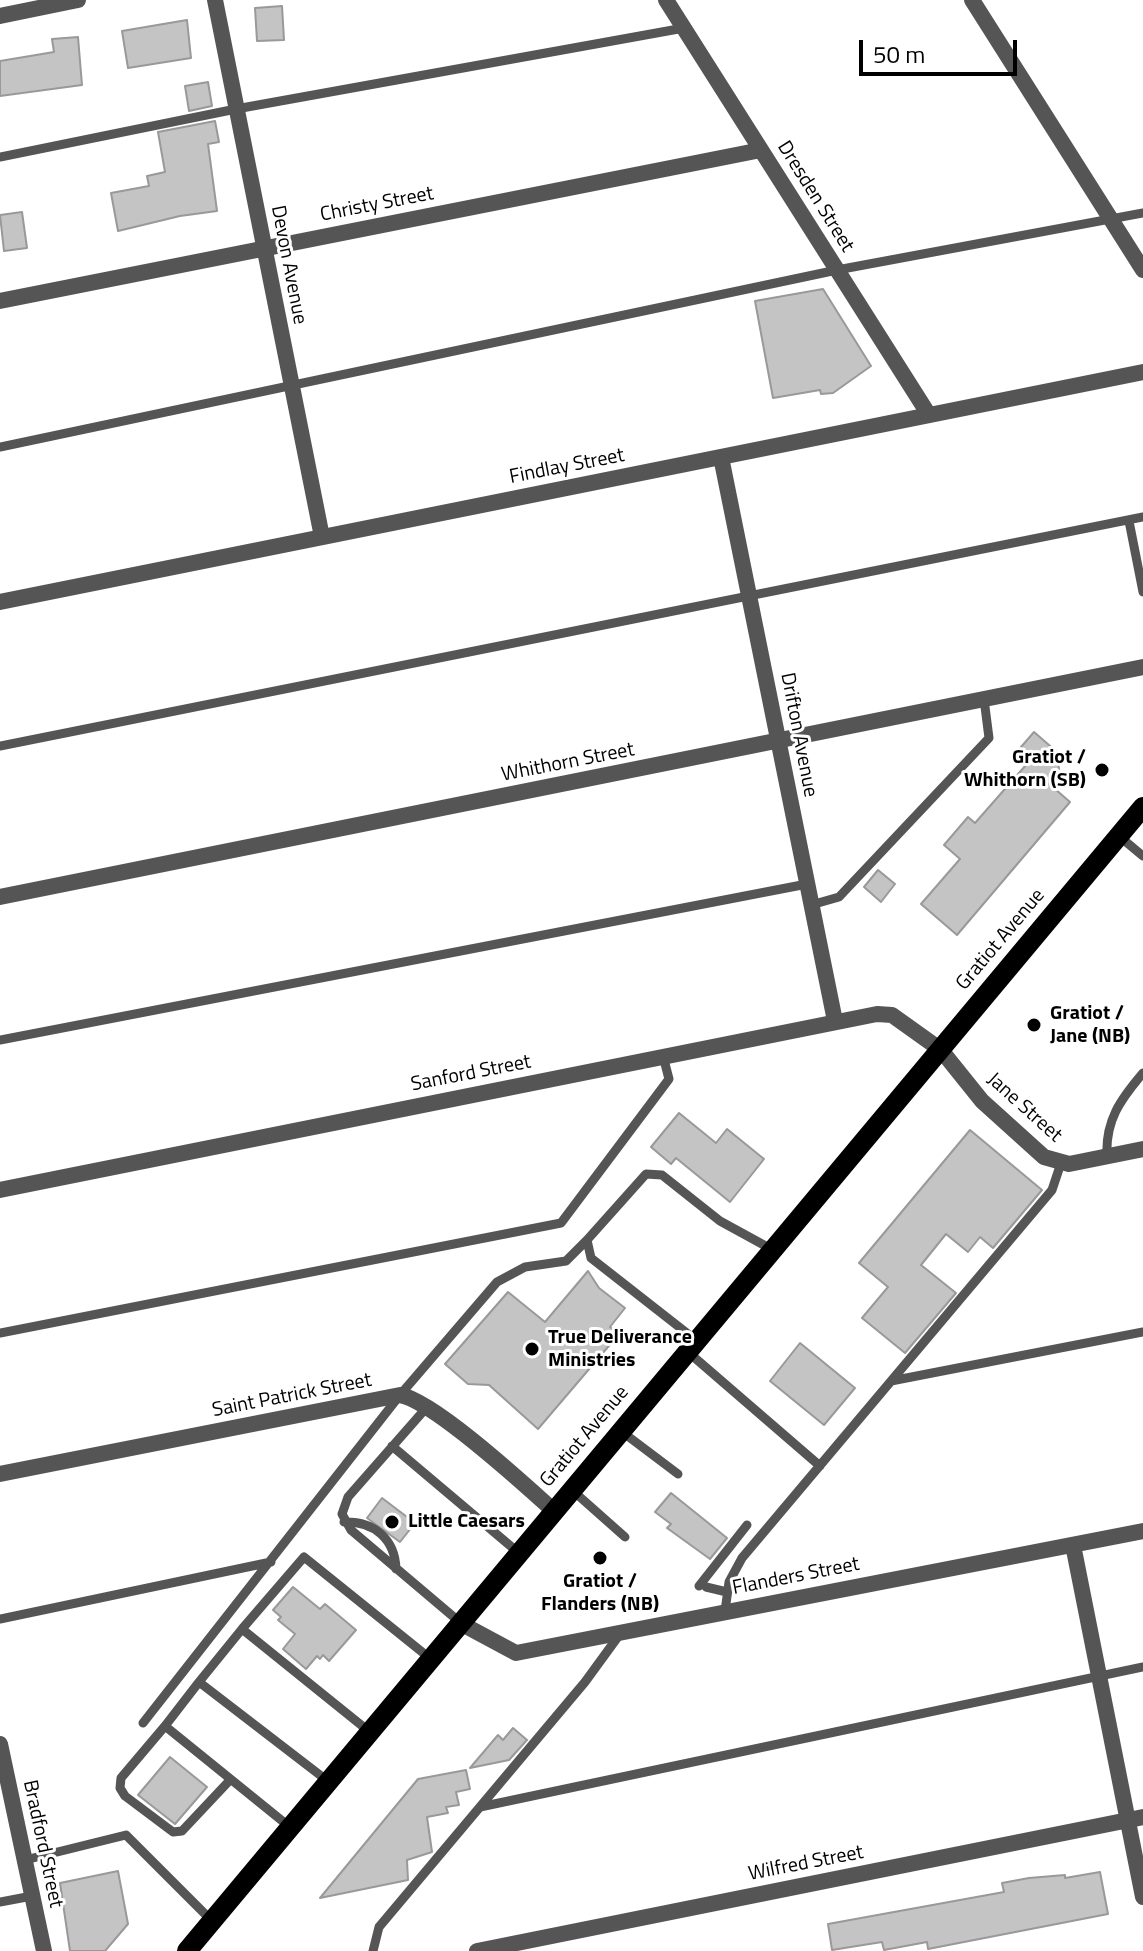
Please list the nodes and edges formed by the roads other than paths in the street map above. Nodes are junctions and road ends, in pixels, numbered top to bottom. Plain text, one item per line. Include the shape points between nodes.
1 (78, 0) edge
2 (215, 0) edge
3 (666, 0) edge
4 (972, 0) edge
5 (0, 16) edge
6 (684, 28) junction
7 (236, 109) junction
8 (761, 150) junction
9 (0, 157) edge
10 (1143, 213) edge
11 (1111, 219) junction
12 (264, 248) junction
13 (837, 270) junction
14 (1143, 270) edge
15 (0, 301) edge
16 (1143, 372) edge
17 (291, 384) junction
18 (929, 415) junction
19 (0, 447) edge
20 (721, 457) junction
21 (1143, 517) edge
22 (1129, 521) junction
23 (322, 537) junction
24 (1143, 592) edge
25 (749, 594) junction
26 (0, 602) edge
27 (1143, 667) edge
28 (984, 699) junction
29 (779, 741) junction
30 (0, 746) edge
31 (1143, 807) edge
32 (1119, 836) junction
33 (1143, 856) edge
34 (807, 884) junction
35 (0, 897) edge
36 (811, 905) junction
37 (835, 1021) junction
38 (0, 1040) edge
39 (941, 1050) junction
40 (663, 1056) junction
41 (1143, 1073) edge
42 (1143, 1149) edge
43 (1107, 1157) junction
44 (1061, 1163) junction
45 (0, 1190) edge
46 (587, 1240) junction
47 (773, 1250) junction
48 (1143, 1332) edge
49 (0, 1333) edge
50 (692, 1346) junction
51 (891, 1381) junction
52 (400, 1395) junction
53 (427, 1407) junction
54 (621, 1431) junction
55 (392, 1446) junction
56 (820, 1466) junction
57 (0, 1474) edge
58 (678, 1474) dead end
59 (572, 1490) junction
60 (554, 1511) junction
61 (344, 1522) junction
62 (754, 1531) junction
63 (1143, 1531) edge
64 (625, 1537) dead end
65 (1073, 1545) junction
66 (520, 1554) junction
67 (271, 1562) junction
68 (396, 1569) junction
69 (727, 1592) junction
70 (725, 1611) junction
71 (0, 1619) edge
72 (462, 1624) junction
73 (242, 1629) junction
74 (623, 1631) junction
75 (432, 1660) junction
76 (1143, 1667) edge
77 (1099, 1676) junction
78 (199, 1682) junction
79 (143, 1723) dead end
80 (165, 1726) junction
81 (371, 1733) junction
82 (1, 1752) edge
83 (230, 1780) junction
84 (329, 1782) junction
85 (480, 1807) junction
86 (1135, 1818) edge
87 (291, 1828) junction
88 (25, 1860) junction
89 (32, 1896) junction
90 (1143, 1897) edge
91 (0, 1902) edge
92 (212, 1921) junction
93 (44, 1951) edge
94 (187, 1951) edge
95 (373, 1951) edge
96 (477, 1951) edge

1 - 5 street
2 - 7 street, Devon Avenue
3 - 6 street, Dresden Street
4 - 11 street
6 - 7 lane
6 - 8 street, Dresden Street
7 - 9 lane
7 - 12 street, Devon Avenue
8 - 12 street, Christy Street
8 - 13 street, Dresden Street
10 - 11 lane
11 - 13 lane
11 - 14 street
12 - 15 street, Christy Street
12 - 17 street, Devon Avenue
13 - 17 lane
13 - 18 street, Dresden Street
16 - 18 street, Findlay Street
17 - 19 lane
17 - 23 street, Devon Avenue
18 - 20 street, Findlay Street
20 - 23 street, Findlay Street
20 - 25 street, Drifton Avenue
21 - 22 lane
22 - 24 lane
22 - 25 lane
23 - 26 street, Findlay Street
25 - 29 street, Drifton Avenue
25 - 30 lane
27 - 28 street, Whithorn Street
28 - 29 street, Whithorn Street
28 - 36 lane via 989,738 839,897
29 - 34 street, Drifton Avenue
29 - 35 street, Whithorn Street
31 - 32 main road, Gratiot Avenue
32 - 33 lane
32 - 39 main road, Gratiot Avenue
34 - 36 street, Drifton Avenue
34 - 38 lane
36 - 37 street, Drifton Avenue
37 - 39 street, Sanford Street via 892,1015
37 - 40 street, Sanford Street
39 - 44 street, Jane Street via 982,1101 1044,1157
39 - 47 main road, Gratiot Avenue
40 - 45 street, Sanford Street
40 - 49 lane via 669,1079 561,1223
41 - 43 lane via 1111,1116 1105,1133
42 - 43 street, Jane Street
43 - 44 street, Jane Street
44 - 51 lane via 1052,1190
46 - 47 lane via 646,1174 662,1175 720,1221
46 - 50 lane via 591,1258
46 - 52 lane via 566,1261 525,1267 497,1282
47 - 50 main road, Gratiot Avenue
48 - 51 lane
50 - 54 main road, Gratiot Avenue
50 - 56 lane
51 - 56 lane
52 - 53 street, Saint Patrick Street
52 - 57 street, Saint Patrick Street
52 - 67 lane
53 - 55 lane
53 - 60 street, Saint Patrick Street
54 - 58 lane
54 - 59 main road, Gratiot Avenue
55 - 61 lane via 348,1497
55 - 66 lane
56 - 62 lane
59 - 60 main road, Gratiot Avenue
59 - 64 lane
60 - 66 main road, Gratiot Avenue
61 - 68 lane
61 - 68 lane via 366,1523 389,1540
62 - 69 lane
62 - 69 lane via 702,1587
63 - 65 street, Flanders Street
65 - 70 street, Flanders Street
65 - 77 street
66 - 72 main road, Gratiot Avenue
67 - 71 lane
67 - 79 lane
68 - 72 lane
69 - 70 lane
70 - 74 street, Flanders Street
72 - 74 street, Flanders Street via 516,1653
72 - 75 main road, Gratiot Avenue
73 - 75 lane via 304,1557
73 - 78 lane
73 - 81 lane
74 - 85 lane
75 - 81 main road, Gratiot Avenue
76 - 77 lane
77 - 85 lane
77 - 86 street
78 - 80 lane
78 - 84 lane
80 - 83 lane
80 - 83 lane via 121,1778 125,1796 173,1832 182,1831
81 - 84 main road, Gratiot Avenue
82 - 88 street, Bradford Street
83 - 87 lane
84 - 87 main road, Gratiot Avenue
85 - 95 lane via 379,1927
86 - 90 street
86 - 96 street, Wilfred Street
87 - 92 main road, Gratiot Avenue
88 - 89 street, Bradford Street
88 - 92 lane via 126,1835
89 - 91 lane
89 - 93 street, Bradford Street
92 - 94 main road, Gratiot Avenue

